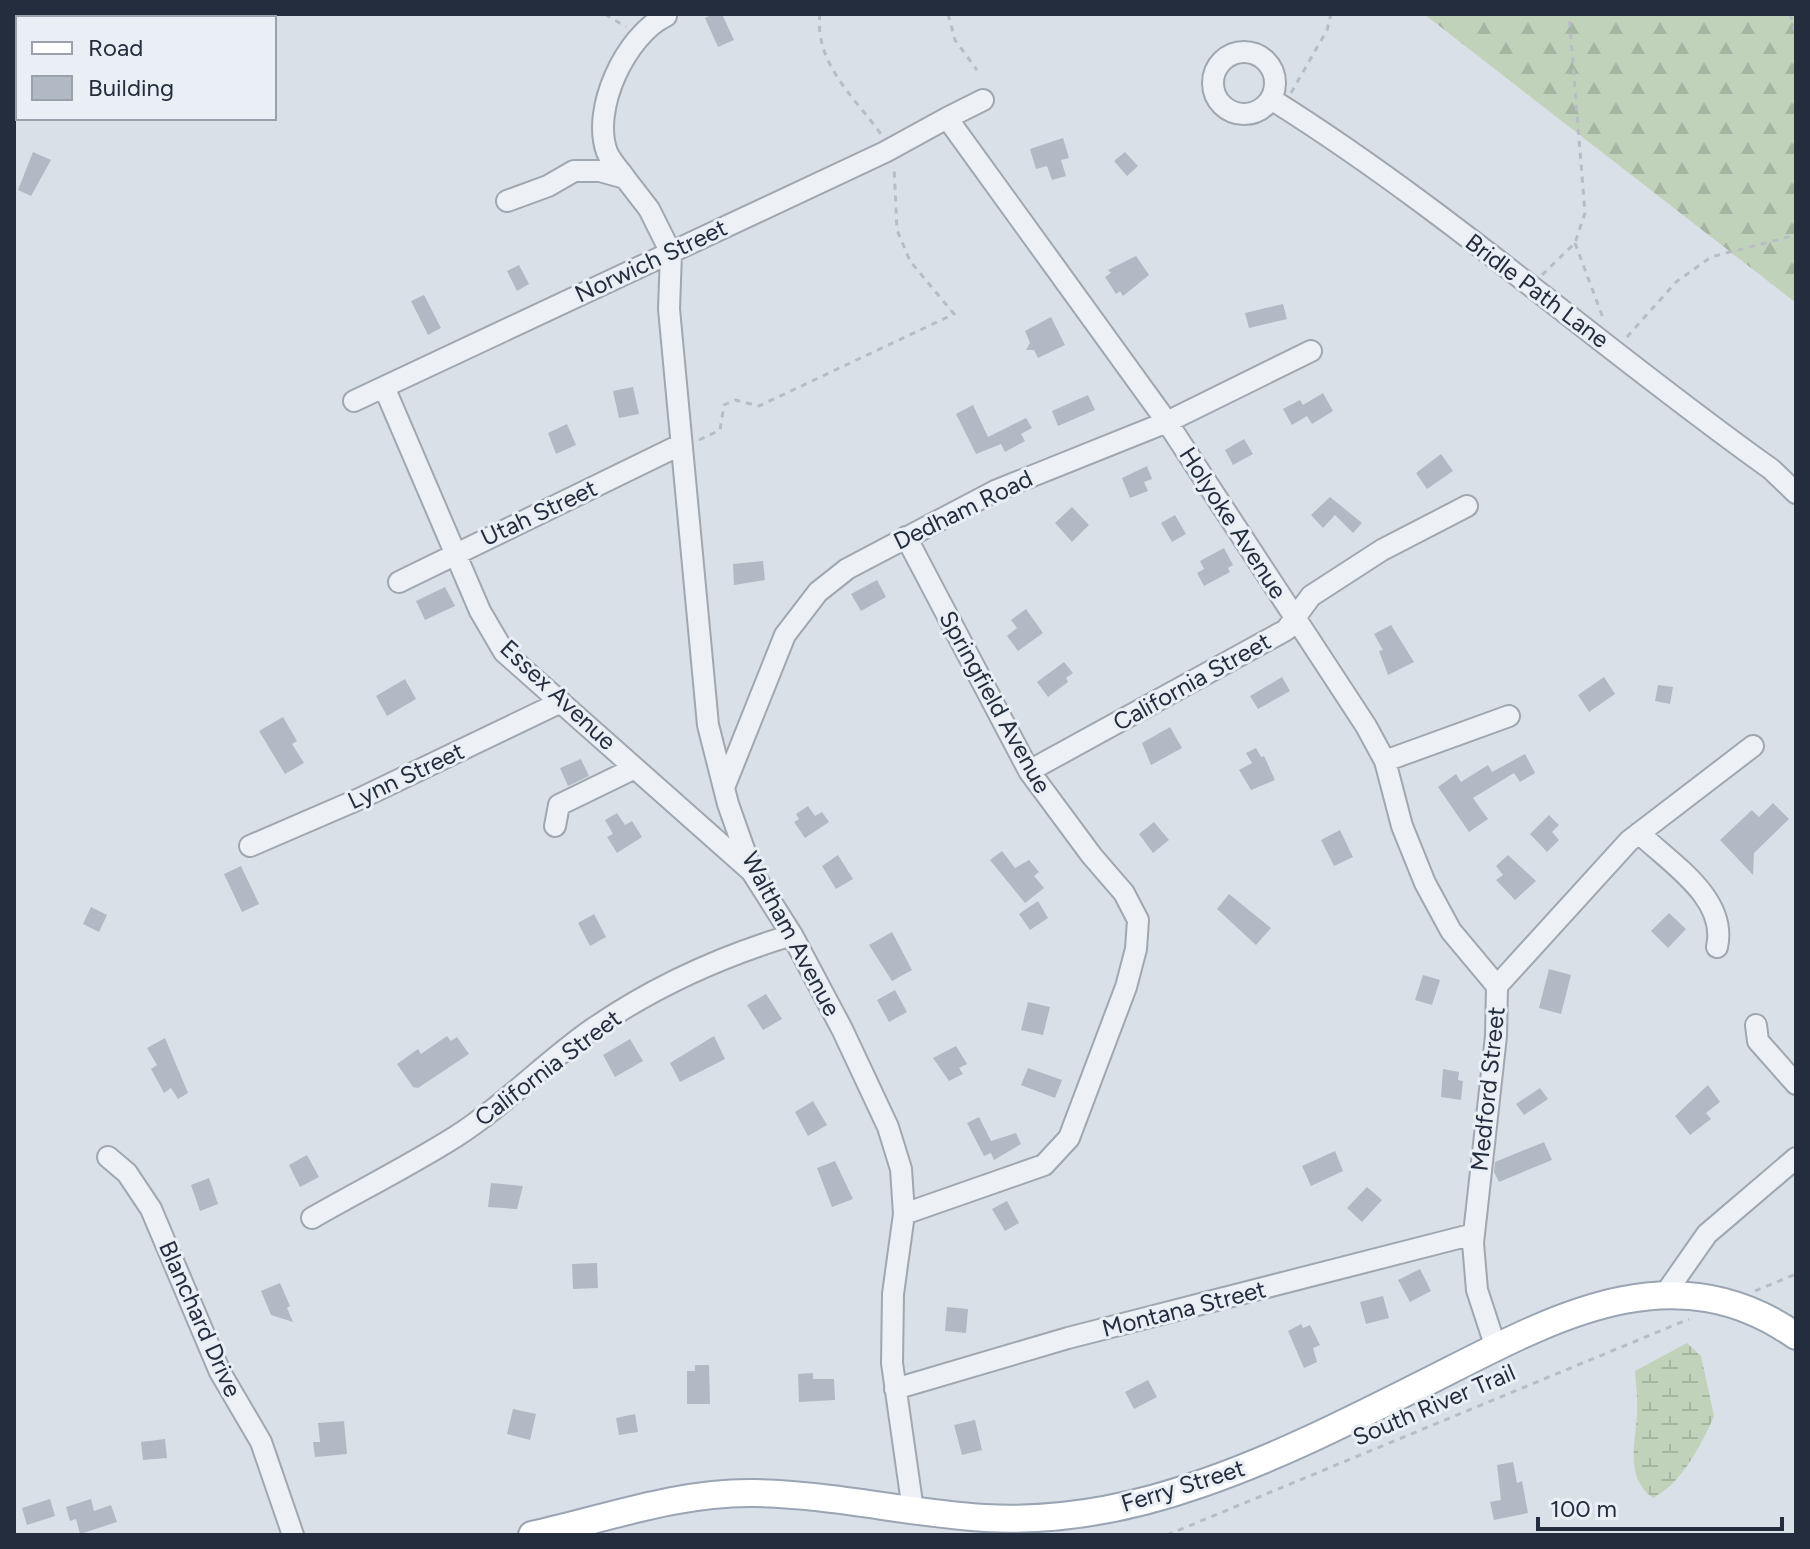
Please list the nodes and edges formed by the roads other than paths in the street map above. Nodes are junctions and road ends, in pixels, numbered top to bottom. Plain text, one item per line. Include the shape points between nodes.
1 (666, 16) dead end
2 (983, 100) dead end
3 (1277, 103) road end
4 (947, 118) junction
5 (625, 178) junction
6 (507, 201) dead end
7 (671, 253) junction
8 (1311, 351) dead end
9 (384, 387) junction
10 (354, 401) dead end
11 (1167, 422) junction
12 (680, 445) junction
13 (1796, 493) edge
14 (1467, 506) dead end
15 (906, 537) junction
16 (457, 552) junction
17 (399, 582) dead end
18 (1296, 619) junction
19 (561, 702) junction
20 (1509, 716) dead end
21 (742, 744) junction
22 (1753, 746) dead end
23 (714, 747) junction
24 (1385, 761) junction
25 (635, 768) junction
26 (1029, 771) junction
27 (725, 785) junction
28 (555, 826) dead end
29 (1639, 833) junction
30 (250, 846) dead end
31 (752, 872) junction
32 (792, 935) junction
33 (1717, 947) dead end
34 (1497, 986) junction
35 (1756, 1025) dead end
36 (1796, 1084) edge
37 (108, 1157) dead end
38 (1796, 1158) edge
39 (904, 1214) junction
40 (312, 1218) dead end
41 (1474, 1234) junction
42 (1665, 1294) junction
43 (1796, 1336) edge
44 (1496, 1348) junction
45 (895, 1389) junction
46 (913, 1510) junction
47 (293, 1535) edge
48 (532, 1535) edge

1 - 5 street via 640,35 606,106 606,149
2 - 4 street
3 - 13 street, Bridle Path Lane via 1344,145
4 - 7 street, Norwich Street
4 - 11 street, Holyoke Avenue
5 - 6 street via 574,171
5 - 7 street via 649,209
7 - 9 street, Norwich Street
7 - 12 street, Waltham Avenue via 669,309
8 - 11 street, Dedham Road
9 - 10 street, Norwich Street
9 - 16 street, Essex Avenue
11 - 15 street, Dedham Road via 995,491
11 - 18 street, Holyoke Avenue
12 - 16 street, Utah Street
12 - 23 street, Waltham Avenue
14 - 18 street, California Street via 1382,550 1311,596
15 - 21 street, Dedham Road via 847,569 801,612 773,658
15 - 26 street, Springfield Avenue
16 - 17 street, Utah Street
16 - 19 street, Essex Avenue via 480,611 504,652
18 - 24 street, Holyoke Avenue
18 - 26 street, California Street via 1286,630
19 - 25 street, Essex Avenue
19 - 30 street, Lynn Street
20 - 24 street
21 - 23 street
21 - 27 street, Dedham Road
22 - 29 street, Medford Street
23 - 27 street, Waltham Avenue
24 - 34 street, Holyoke Avenue via 1402,826 1425,883 1451,931
25 - 28 street via 559,805
25 - 31 street, Essex Avenue
26 - 39 street, Springfield Avenue via 1124,893 1138,920 1126,987 1069,1138 1044,1165
27 - 31 street, Waltham Avenue
29 - 33 street via 1712,905 1720,927
29 - 34 street, Medford Street
31 - 32 street, Waltham Avenue
32 - 39 street, Waltham Avenue via 888,1127 901,1169
32 - 40 street, California Street via 712,962 648,996 593,1029 456,1136
34 - 41 street, Medford Street
35 - 36 street via 1758,1041
37 - 47 street, Blanchard Drive via 127,1173 151,1209 220,1372 261,1442
38 - 42 street via 1707,1234
39 - 45 street, Waltham Avenue via 891,1317
41 - 44 street, Medford Street via 1477,1290
41 - 45 street, Montana Street via 1068,1338
42 - 43 main road, Ferry Street via 1740,1306
42 - 44 main road, Ferry Street via 1611,1301 1560,1317
44 - 46 main road, Ferry Street via 1272,1456 1168,1494 1051,1517 984,1518
45 - 46 street, Waltham Avenue
46 - 48 main road, Ferry Street via 812,1497 724,1494

